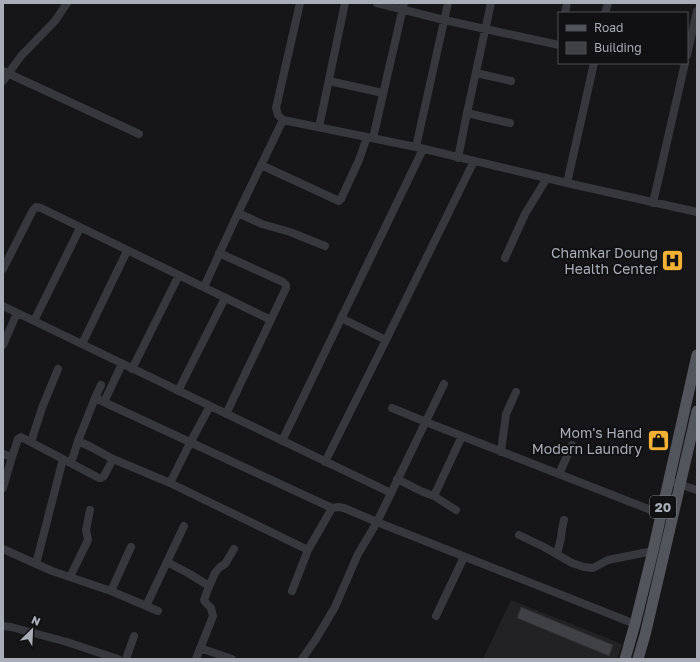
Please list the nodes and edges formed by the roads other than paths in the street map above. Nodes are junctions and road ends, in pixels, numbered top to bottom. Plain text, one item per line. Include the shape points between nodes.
1 (67, 3) edge
2 (300, 3) edge
3 (345, 3) edge
4 (377, 3) edge
5 (448, 3) edge
6 (491, 3) edge
7 (403, 6) edge
8 (697, 11) edge
9 (444, 20) junction
10 (486, 29) junction
11 (558, 44) edge
12 (688, 51) edge
13 (594, 64) edge
14 (685, 64) edge
15 (6, 72) edge
16 (476, 73) junction
17 (3, 81) edge
18 (329, 81) junction
19 (511, 81) dead end
20 (383, 92) junction
21 (467, 113) junction
22 (283, 120) junction
23 (510, 123) dead end
24 (319, 127) junction
25 (139, 134) dead end
26 (370, 137) junction
27 (420, 148) junction
28 (458, 158) junction
29 (474, 161) junction
30 (261, 164) junction
31 (547, 178) junction
32 (567, 183) junction
33 (653, 203) junction
34 (697, 212) edge
35 (238, 213) junction
36 (80, 228) junction
37 (325, 246) dead end
38 (127, 251) junction
39 (220, 253) junction
40 (505, 258) dead end
41 (3, 269) edge
42 (179, 275) junction
43 (204, 287) junction
44 (225, 298) junction
45 (3, 306) edge
46 (17, 313) junction
47 (341, 318) junction
48 (271, 320) junction
49 (34, 321) junction
50 (386, 340) junction
51 (82, 344) junction
52 (3, 345) edge
53 (697, 355) edge
54 (122, 364) junction
55 (132, 369) junction
56 (58, 370) dead end
57 (444, 384) dead end
58 (101, 385) dead end
59 (178, 391) junction
60 (516, 392) dead end
61 (95, 398) junction
62 (104, 402) junction
63 (210, 406) junction
64 (392, 408) dead end
65 (697, 411) edge
66 (226, 414) junction
67 (426, 422) junction
68 (462, 436) junction
69 (78, 441) junction
70 (282, 441) junction
71 (31, 442) junction
72 (190, 443) junction
73 (572, 445) dead end
74 (501, 452) junction
75 (3, 454) edge
76 (12, 457) junction
77 (63, 459) junction
78 (113, 459) junction
79 (325, 462) junction
80 (71, 463) junction
81 (559, 474) junction
82 (397, 479) junction
83 (668, 481) junction
84 (170, 483) junction
85 (680, 485) junction
86 (3, 488) edge
87 (697, 490) edge
88 (391, 493) junction
89 (434, 496) junction
90 (332, 508) junction
91 (90, 510) dead end
92 (456, 510) dead end
93 (661, 514) junction
94 (564, 520) dead end
95 (377, 522) junction
96 (184, 526) dead end
97 (519, 535) dead end
98 (131, 547) dead end
99 (3, 549) edge
100 (234, 549) dead end
101 (308, 550) junction
102 (653, 551) junction
103 (557, 554) junction
104 (464, 557) junction
105 (167, 562) junction
106 (36, 564) junction
107 (70, 577) junction
108 (209, 586) junction
109 (111, 591) junction
110 (292, 591) dead end
111 (146, 606) junction
112 (158, 611) dead end
113 (436, 616) dead end
114 (635, 624) junction
115 (3, 626) edge
116 (134, 636) dead end
117 (200, 648) junction
118 (118, 659) edge
119 (126, 659) edge
120 (196, 659) edge
121 (232, 659) edge
122 (302, 659) edge
123 (625, 659) edge
124 (638, 659) edge

1 - 15 street via 55,21
2 - 22 street via 276,108
3 - 18 street
4 - 7 street
5 - 9 street
6 - 10 street
7 - 9 street
7 - 20 street
8 - 12 street
9 - 10 street
9 - 27 street
10 - 11 street
10 - 16 street
13 - 32 street
14 - 33 street
15 - 17 street
15 - 25 street
16 - 19 street
16 - 21 street
18 - 20 street
18 - 24 street
20 - 26 street
21 - 23 street
21 - 28 street
22 - 24 street
22 - 30 street
24 - 26 street
26 - 27 street
26 - 30 street via 339,201
27 - 28 street
27 - 47 street
28 - 29 street
29 - 31 street
29 - 50 street
30 - 35 street
31 - 32 street
31 - 40 street
32 - 33 street
33 - 34 street
35 - 37 street
35 - 39 street
36 - 38 street
36 - 41 street via 36,207
36 - 49 street
38 - 42 street
38 - 51 street
39 - 43 street
39 - 48 street via 286,285
42 - 43 street
42 - 55 street
43 - 44 street
44 - 48 street
44 - 59 street
45 - 46 street
46 - 49 street
46 - 52 street
47 - 50 street
47 - 70 street
48 - 66 street
49 - 51 street
50 - 79 street
51 - 54 street
53 - 83 main road, 20
54 - 55 street
54 - 62 street
55 - 59 street
56 - 71 street
57 - 67 street
58 - 61 street
59 - 63 street
60 - 74 street via 506,414
61 - 62 street
61 - 69 street
62 - 72 street
63 - 66 street
63 - 72 street
64 - 67 street
65 - 85 main road, 20
66 - 70 street
67 - 68 street
67 - 82 street
68 - 74 street
68 - 89 street
69 - 78 street
69 - 80 street
70 - 79 street
71 - 76 street via 21,437 18,439
71 - 77 street
72 - 84 street
72 - 90 street
73 - 81 street
74 - 81 street
75 - 76 street
76 - 86 street
77 - 80 street
77 - 106 street
78 - 80 street via 101,478
78 - 84 street
79 - 88 street
81 - 93 street
82 - 88 street
82 - 89 street
83 - 85 street
83 - 93 main road, 20
84 - 101 street
85 - 87 street
85 - 124 main road, 20
88 - 95 street
89 - 92 street
90 - 95 street via 344,508
90 - 101 street
91 - 107 street via 86,530 88,540
93 - 102 main road, 20
94 - 103 street
95 - 104 street
95 - 122 street via 358,554 335,607
96 - 105 street
97 - 103 street
98 - 109 street
99 - 106 street
100 - 108 street via 225,564 215,573
101 - 110 street
102 - 103 street via 608,560 593,568 572,563
102 - 114 main road, 20
104 - 113 street
104 - 114 street
105 - 108 street
105 - 111 street
106 - 107 street
107 - 109 street
108 - 117 street via 204,600 211,608 213,616
109 - 111 street
111 - 112 street
114 - 123 main road, 20
115 - 118 street via 67,642
116 - 119 street
117 - 120 street
117 - 121 street

